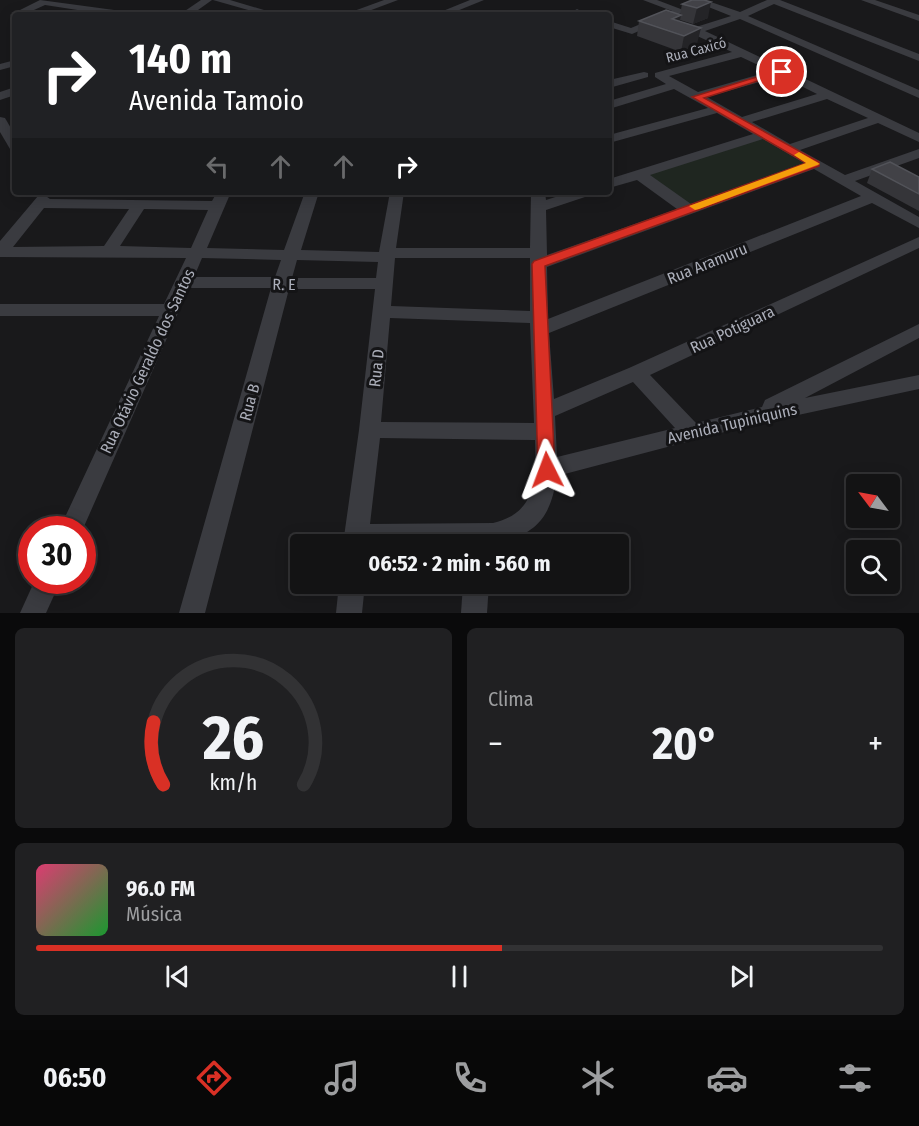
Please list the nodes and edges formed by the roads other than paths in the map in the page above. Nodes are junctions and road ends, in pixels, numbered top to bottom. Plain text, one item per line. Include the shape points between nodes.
1 (181, 0) edge
2 (218, 0) edge
3 (352, 0) edge
4 (393, 0) edge
5 (479, 0) edge
6 (648, 0) edge
7 (696, 0) edge
8 (774, 0) edge
9 (795, 0) edge
10 (866, 0) edge
11 (46, 1) edge
12 (204, 2) edge
13 (372, 7) junction
14 (259, 10) dead end
15 (25, 12) edge
16 (111, 12) edge
17 (189, 12) edge
18 (357, 12) edge
19 (450, 12) edge
20 (740, 16) junction
21 (919, 18) edge
22 (662, 20) junction
23 (651, 24) junction
24 (612, 25) edge
25 (694, 30) junction
26 (919, 48) edge
27 (742, 53) junction
28 (919, 58) edge
29 (782, 72) junction
30 (651, 75) junction
31 (612, 83) edge
32 (674, 85) junction
33 (829, 94) junction
34 (919, 94) edge
35 (696, 97) junction
36 (612, 101) edge
37 (717, 109) junction
38 (879, 119) junction
39 (740, 122) junction
40 (763, 135) junction
41 (612, 138) edge
42 (919, 138) edge
43 (788, 149) junction
44 (919, 153) edge
45 (815, 164) junction
46 (919, 167) edge
47 (639, 174) junction
48 (904, 174) edge
49 (844, 180) junction
50 (612, 183) edge
51 (311, 195) edge
52 (397, 195) edge
53 (562, 195) edge
54 (873, 197) junction
55 (41, 198) edge
56 (538, 198) edge
57 (221, 199) edge
58 (139, 205) junction
59 (688, 208) junction
60 (919, 223) edge
61 (919, 242) edge
62 (109, 251) junction
63 (0, 252) edge
64 (197, 252) junction
65 (292, 254) junction
66 (387, 255) junction
67 (539, 258) junction
68 (184, 282) junction
69 (281, 284) junction
70 (384, 284) junction
71 (0, 310) edge
72 (172, 310) junction
73 (382, 312) junction
74 (540, 323) junction
75 (919, 330) edge
76 (636, 373) junction
77 (919, 382) edge
78 (751, 417) junction
79 (544, 422) junction
80 (370, 430) junction
81 (692, 432) junction
82 (547, 470) junction
83 (76, 516) edge
84 (356, 534) edge
85 (497, 534) edge
86 (42, 594) edge
87 (351, 594) edge
88 (475, 594) edge
89 (33, 613) edge
90 (192, 613) edge
91 (350, 613) edge
92 (474, 613) edge

1 - 12 street
2 - 14 street
3 - 13 street
4 - 13 street
5 - 19 street
6 - 22 street via 681,11
7 - 20 street
8 - 20 street
8 - 28 street
9 - 26 street
10 - 21 street
11 - 15 street
11 - 16 street
12 - 17 street
13 - 18 street
20 - 25 street
20 - 34 street
22 - 23 street
22 - 25 street
23 - 24 street via 632,31
23 - 25 street via 683,34
25 - 27 street
27 - 29 street
27 - 30 street, Rua Caxicó
29 - 33 street
29 - 35 street
30 - 31 street, Rua Caxicó
30 - 32 street
32 - 35 street
32 - 36 street
33 - 38 street
33 - 39 street
35 - 37 street
37 - 39 street
37 - 41 street
38 - 42 street
38 - 43 street
39 - 40 street
40 - 43 street
40 - 47 street
43 - 45 street
44 - 49 street
45 - 49 street
45 - 59 street
46 - 48 street via 906,168
47 - 50 street
47 - 59 street
49 - 54 street
51 - 65 street, Rua B
52 - 66 street, Rua D
53 - 56 street
54 - 60 street
54 - 74 street, Rua Aramuru
55 - 58 street
55 - 63 street
56 - 67 street
57 - 58 street
57 - 64 street, Rua Otávio Geraldo dos Santos
58 - 62 street
59 - 67 street
61 - 76 street, Rua Potiguara
62 - 63 street
62 - 64 street
64 - 65 street
64 - 68 street, Rua Otávio Geraldo dos Santos
65 - 66 street
65 - 69 street, Rua B
66 - 67 street
66 - 70 street, Rua D
67 - 74 street
68 - 69 street, R. E
68 - 72 street, Rua Otávio Geraldo dos Santos
69 - 70 street, R. E
69 - 90 street, Rua B
70 - 73 street, Rua D
71 - 72 street
72 - 83 street, Rua Otávio Geraldo dos Santos
73 - 74 street
73 - 80 street, Rua D
74 - 79 street
75 - 78 street
76 - 79 street, Rua Potiguara
76 - 81 street
77 - 78 street, Avenida Tupiniquins
78 - 81 street, Avenida Tupiniquins
79 - 80 street
79 - 82 street
80 - 84 street, Rua D
81 - 82 street, Avenida Tupiniquins
82 - 85 street via 540,502 528,520
86 - 89 street
87 - 91 street
88 - 92 street

